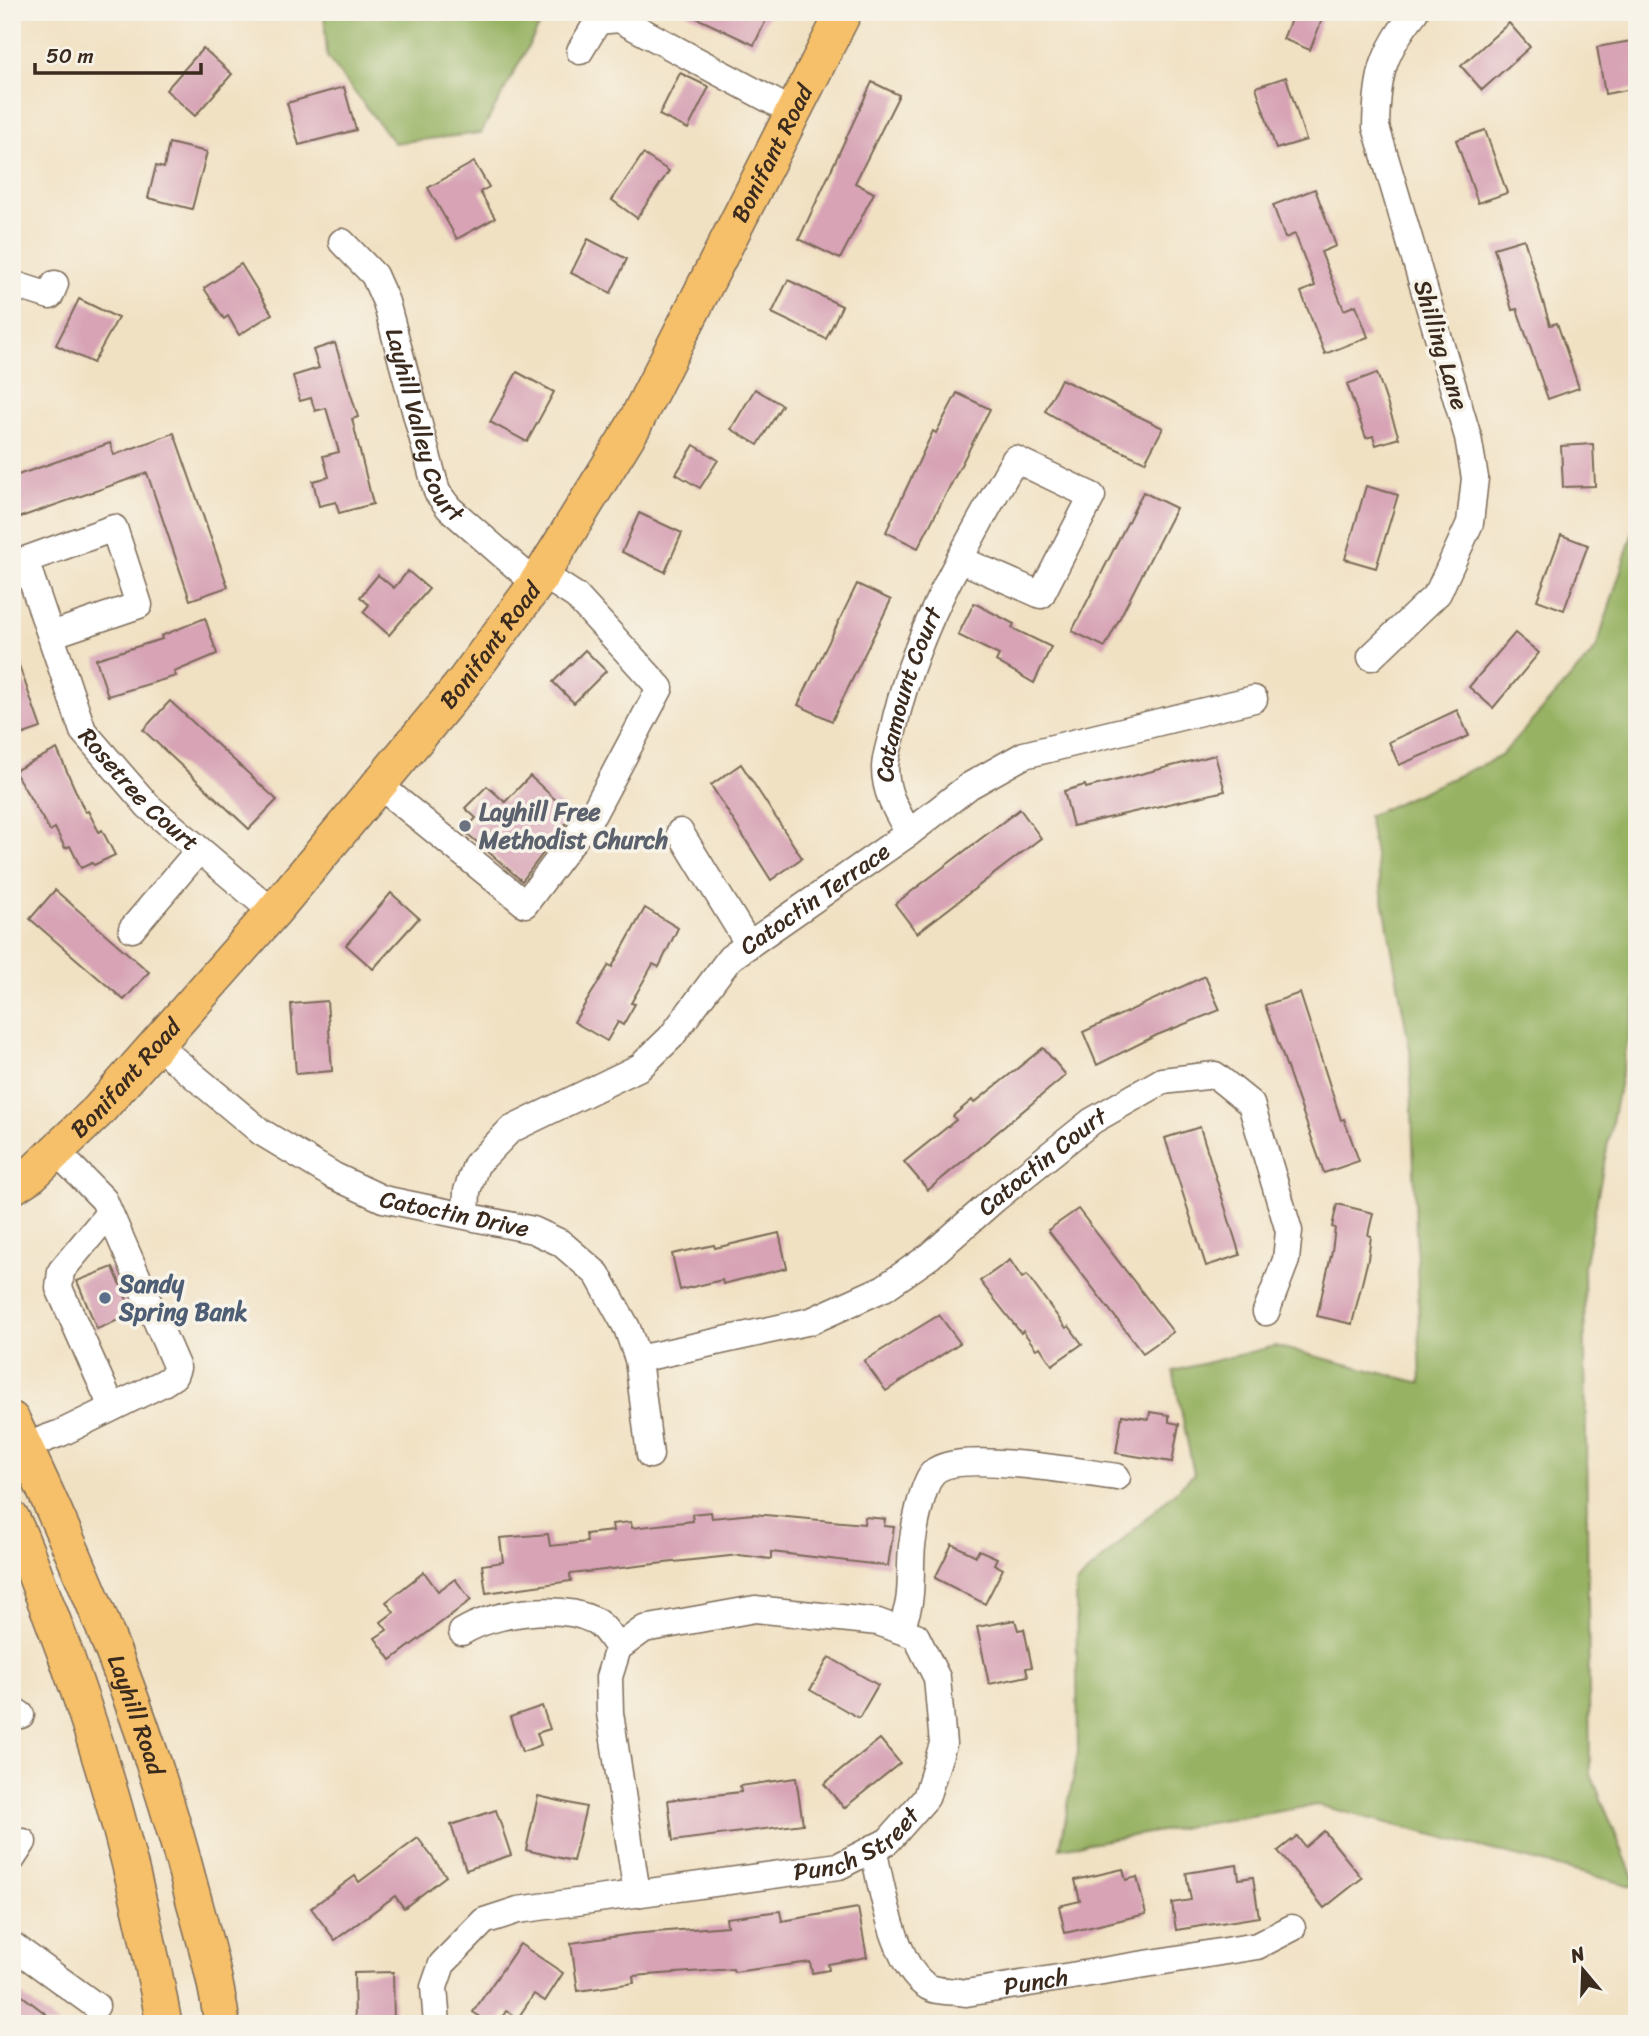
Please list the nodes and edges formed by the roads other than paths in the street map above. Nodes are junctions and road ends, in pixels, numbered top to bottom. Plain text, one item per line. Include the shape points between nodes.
1 (844, 12) edge
2 (1415, 12) edge
3 (580, 51) dead end
4 (793, 111) junction
5 (342, 242) dead end
6 (12, 284) edge
7 (55, 284) dead end
8 (959, 559) junction
9 (539, 579) junction
10 (51, 635) junction
11 (1371, 657) dead end
12 (1254, 699) dead end
13 (379, 785) junction
14 (680, 832) dead end
15 (909, 832) junction
16 (199, 850) junction
17 (273, 912) junction
18 (132, 929) dead end
19 (749, 946) junction
20 (157, 1045) junction
21 (56, 1151) junction
22 (12, 1187) edge
23 (109, 1213) junction
24 (466, 1215) junction
25 (1266, 1312) dead end
26 (638, 1359) junction
27 (112, 1407) junction
28 (19, 1433) edge
29 (650, 1455) dead end
30 (1116, 1477) dead end
31 (12, 1519) edge
32 (898, 1630) junction
33 (462, 1632) dead end
34 (618, 1648) junction
35 (873, 1848) junction
36 (637, 1894) junction
37 (1292, 1928) dead end
38 (12, 1945) edge
39 (96, 2006) dead end
40 (164, 2024) edge
41 (222, 2024) edge
42 (437, 2024) edge

1 - 4 main road, Bonifant Road
2 - 11 street, Shilling Lane via 1383,61 1377,83 1376,127 1468,437 1475,478 1470,523 1438,593
3 - 4 street via 598,21 619,19
4 - 9 main road, Bonifant Road via 632,427
5 - 9 street, Layhill Valley Court via 374,275 386,302 437,492 450,508
6 - 7 street via 50,296
8 - 8 street, Catamount Court via 1041,594 1092,496 1015,459
8 - 15 street, Catamount Court via 909,673 885,767 891,803
9 - 13 main road, Bonifant Road via 463,683
9 - 13 street, Layhill Valley Court via 576,596 660,688 593,814 525,904
10 - 10 street, Rosetree Court via 25,560 114,528 139,605
10 - 16 street, Rosetree Court via 83,731 148,806
12 - 15 street, Catoctin Terrace via 1024,755 969,786
13 - 17 main road, Bonifant Road
14 - 19 street
15 - 19 street, Catoctin Terrace
16 - 17 street, Rosetree Court
16 - 18 street
17 - 20 main road, Bonifant Road
19 - 24 street, Catoctin Terrace via 730,958 671,1037 640,1068 510,1130 476,1165 467,1191
20 - 21 main road, Bonifant Road
20 - 24 street, Catoctin Drive via 261,1132 334,1176 383,1199
21 - 22 main road, Bonifant Road
21 - 23 street via 104,1200
23 - 27 street via 61,1270 59,1288
23 - 27 street via 177,1368 163,1383
24 - 26 street, Catoctin Drive via 533,1230 561,1243 597,1274 627,1328
25 - 26 street, Catoctin Court via 1286,1260 1289,1231 1251,1104 1215,1074 1162,1081 1092,1121 930,1256 884,1288 811,1321
26 - 29 street, Catoctin Drive
27 - 28 street via 61,1433
28 - 41 main road, Layhill Road via 125,1681 168,1807 217,1987
30 - 32 street via 977,1461 949,1464 933,1473 912,1545 909,1612
31 - 40 main road, Layhill Road via 100,1753
32 - 34 street, Punch Street via 878,1622 755,1609 644,1629
32 - 35 street, Punch Street via 916,1636 937,1678 943,1744 926,1798 888,1840
33 - 34 street via 479,1621 541,1612 593,1620
34 - 36 street via 609,1677 610,1713
35 - 36 street, Punch Street via 839,1866
35 - 37 street, Punch via 895,1942 931,1989 966,1993 1257,1946
36 - 42 street, Punch Street via 518,1910 484,1921 442,1964 434,1987
38 - 39 street

